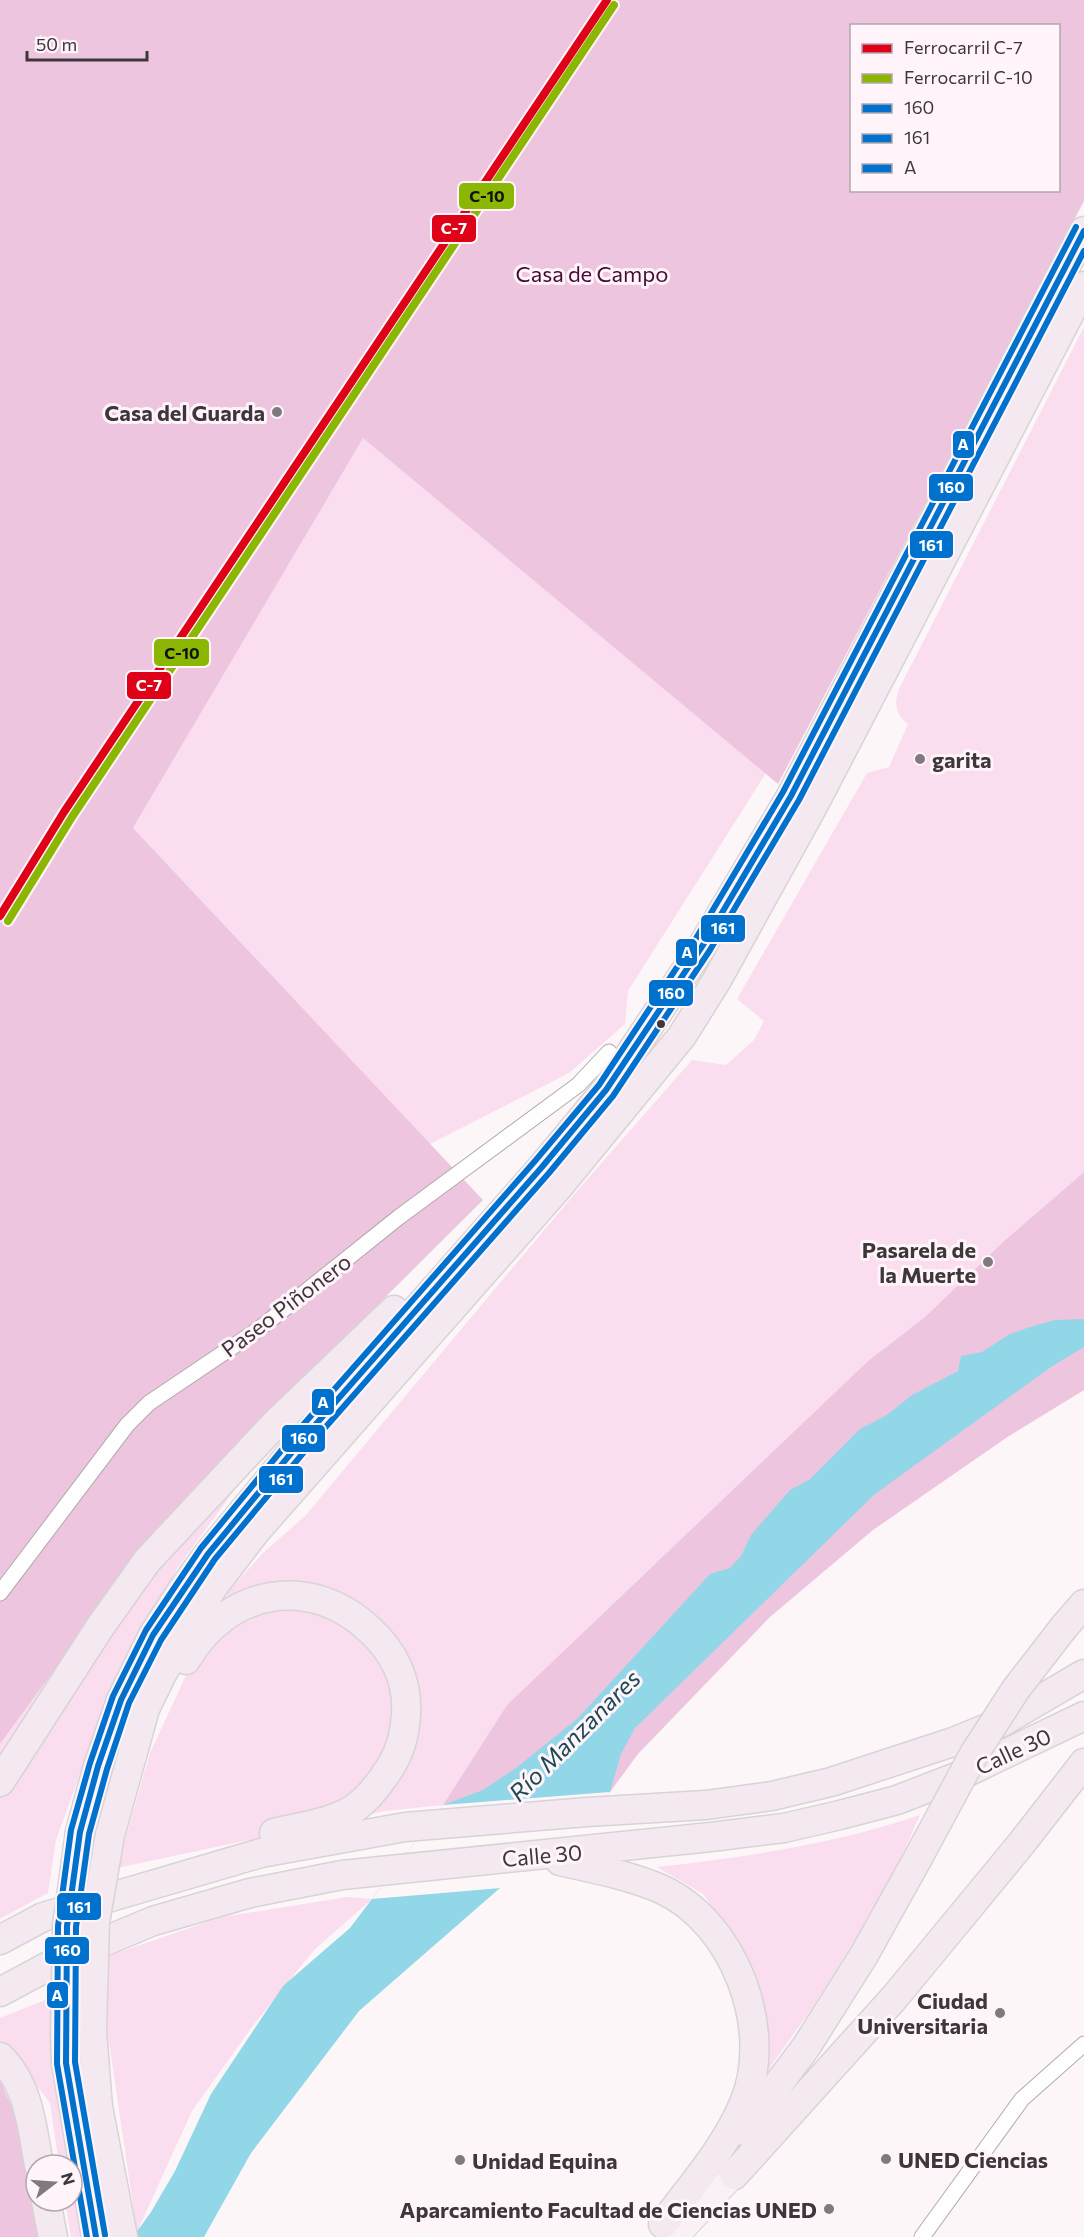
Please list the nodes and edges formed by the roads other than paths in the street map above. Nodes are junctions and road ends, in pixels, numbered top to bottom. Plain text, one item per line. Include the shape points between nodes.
1 (1084, 231) edge
2 (1084, 286) edge
3 (609, 1052) dead end
4 (542, 1167) junction
5 (0, 1593) edge
6 (1084, 1604) edge
7 (1084, 1674) edge
8 (1084, 1716) edge
9 (1084, 1763) edge
10 (0, 1782) edge
11 (112, 1826) junction
12 (538, 1856) junction
13 (43, 1917) junction
14 (0, 1940) edge
15 (0, 1992) edge
16 (79, 2034) junction
17 (1084, 2044) edge
18 (0, 2057) edge
19 (37, 2153) edge
20 (734, 2175) joint
21 (48, 2213) edge
22 (120, 2224) edge
23 (664, 2233) edge
24 (95, 2234) edge
25 (53, 2237) edge
26 (922, 2237) edge

1 - 4 highway via 791,796 703,945 606,1090
2 - 11 highway via 812,808 682,1036 560,1185 256,1531 213,1587 145,1709
3 - 5 street, Paseo Piñonero via 578,1085 399,1217 259,1329 149,1403 127,1425
4 - 10 highway via 275,1424 147,1561
4 - 16 highway, bridge via 302,1440 208,1554 153,1635 121,1700 80,1832 67,1926
6 - 23 highway, bridge via 1016,1689 974,1754 864,1955 806,2047
7 - 13 highway, Calle 30 via 992,1726 953,1742 831,1782 772,1796 706,1805 405,1827 261,1853
8 - 12 highway, Calle 30 via 959,1776 897,1800 840,1815 784,1828
9 - 20 highway via 894,1998
11 - 13 highway via 156,1714 191,1653 221,1620 245,1604 296,1595 317,1598 358,1618 383,1642 395,1661 404,1683 405,1731 397,1756 384,1777 351,1810 220,1847
11 - 16 highway, bridge
12 - 15 highway, Calle 30 via 342,1875 250,1893 153,1921 58,1961
12 - 23 highway via 628,1877 662,1890 690,1907 716,1933 737,1968 751,2014 755,2066 744,2103
13 - 14 highway, Calle 30
16 - 22 highway via 98,2107
16 - 24 highway via 66,2063
17 - 26 street via 1022,2099
18 - 19 highway via 24,2092
20 - 23 main road
21 - 25 highway

